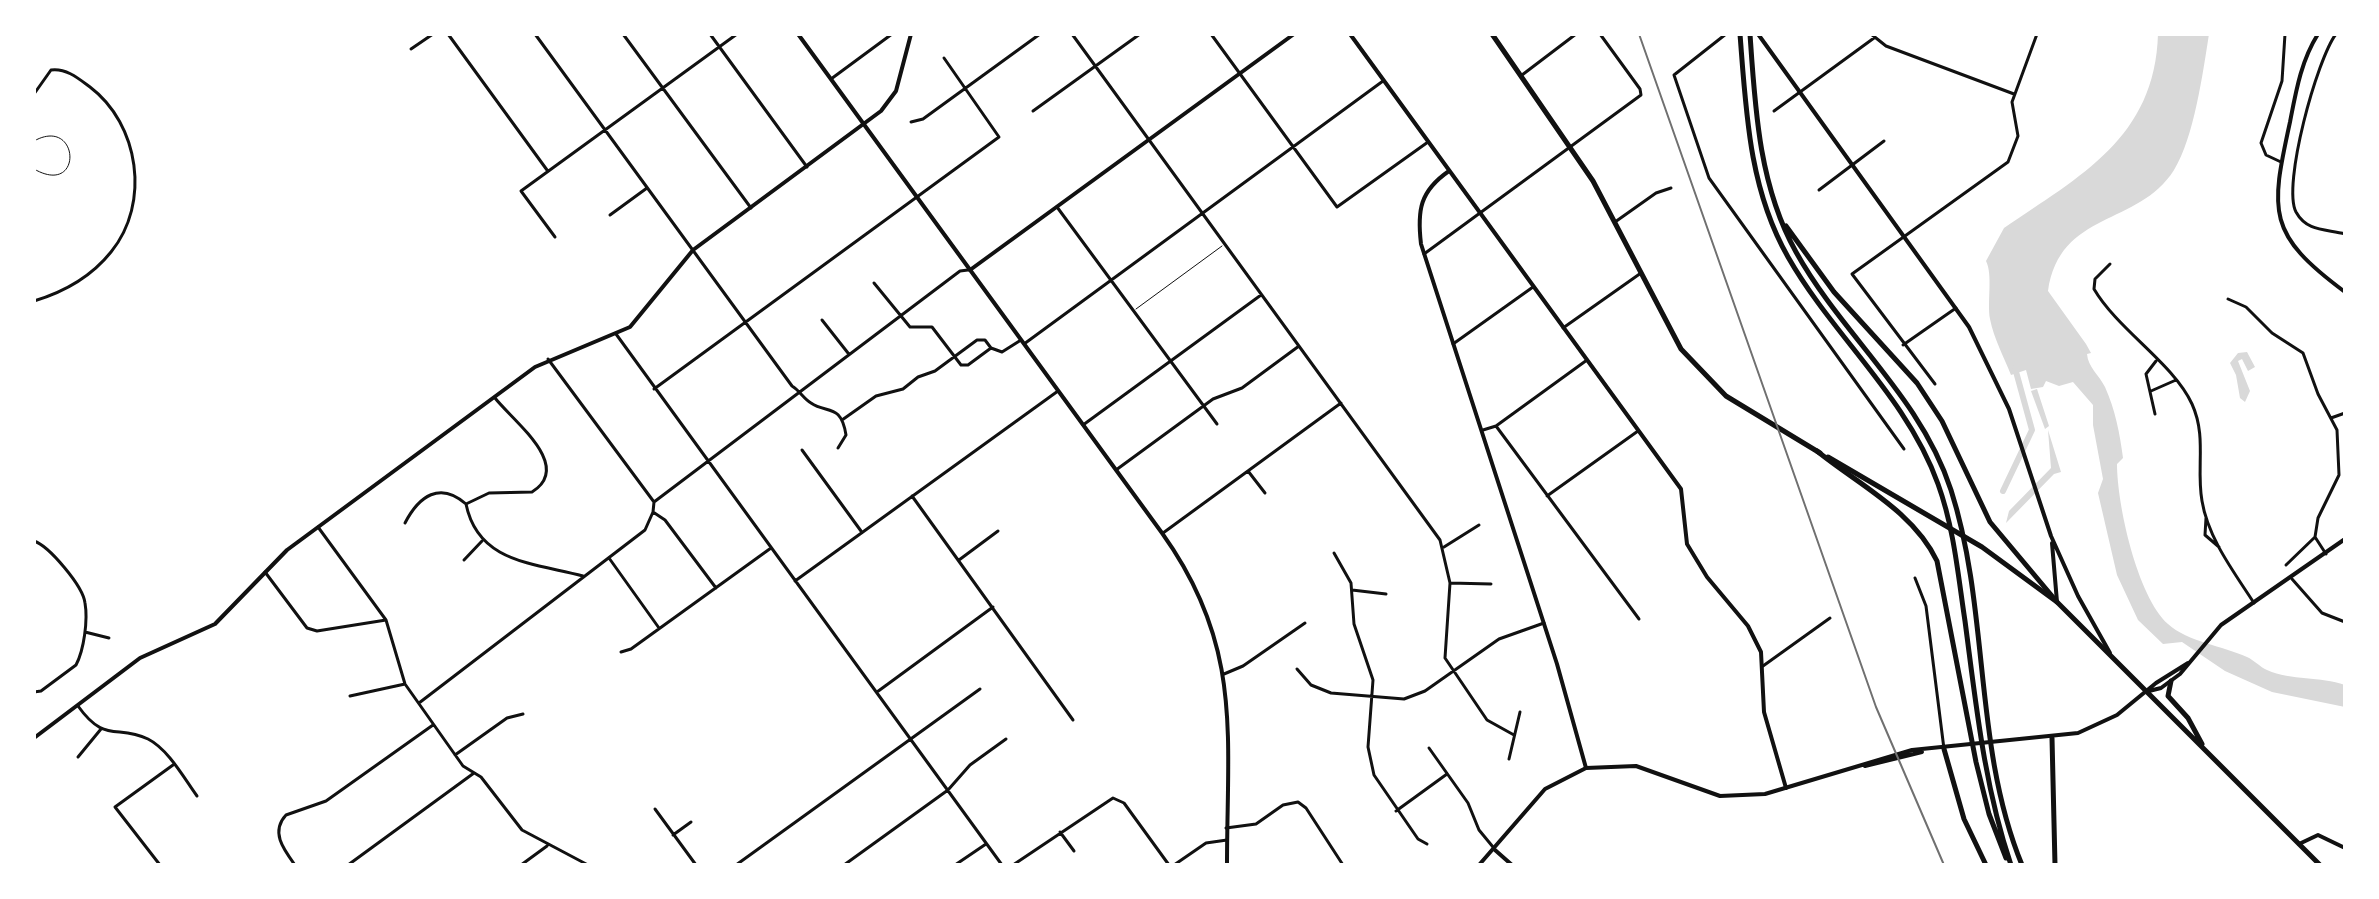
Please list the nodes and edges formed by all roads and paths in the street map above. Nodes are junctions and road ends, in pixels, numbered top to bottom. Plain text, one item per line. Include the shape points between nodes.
1 (433, 34) edge
2 (448, 34) edge
3 (535, 34) edge
4 (623, 34) edge
5 (710, 34) edge
6 (737, 34) edge
7 (798, 34) edge
8 (892, 34) edge
9 (911, 34) edge
10 (1040, 34) edge
11 (1072, 34) edge
12 (1140, 34) edge
13 (1211, 34) edge
14 (1294, 34) edge
15 (1350, 34) edge
16 (1492, 34) edge
17 (1576, 34) edge
18 (1600, 34) edge
19 (1726, 34) edge
20 (1740, 34) edge
21 (1750, 34) edge
22 (1758, 34) edge
23 (2037, 34) edge
24 (2285, 34) edge
25 (2318, 34) edge
26 (2336, 34) edge
27 (1872, 36) edge
28 (720, 47) junction
29 (411, 49) dead end
30 (944, 58) dead end
31 (1095, 66) junction
32 (1240, 74) junction
33 (1522, 75) junction
34 (831, 79) junction
35 (1383, 81) junction
36 (663, 88) junction
37 (965, 89) junction
38 (1800, 92) junction
39 (34, 94) edge
40 (2015, 94) junction
41 (1033, 111) dead end
42 (1774, 111) dead end
43 (911, 122) dead end
44 (864, 124) junction
45 (605, 130) junction
46 (34, 141) edge
47 (1149, 141) junction
48 (1884, 141) dead end
49 (1428, 142) junction
50 (1293, 147) junction
51 (1572, 147) junction
52 (2281, 162) junction
53 (1853, 164) junction
54 (807, 167) junction
55 (34, 169) edge
56 (1449, 171) junction
57 (548, 172) junction
58 (647, 188) junction
59 (1671, 188) dead end
60 (1819, 190) dead end
61 (917, 196) junction
62 (1057, 207) junction
63 (751, 208) junction
64 (1202, 213) junction
65 (1480, 213) junction
66 (1779, 213) junction
67 (610, 215) dead end
68 (1615, 222) junction
69 (2345, 234) edge
70 (1905, 236) junction
71 (555, 237) dead end
72 (1225, 245) junction
73 (693, 250) junction
74 (1424, 254) junction
75 (2110, 264) dead end
76 (970, 270) junction
77 (1641, 273) junction
78 (1109, 281) junction
79 (874, 283) dead end
80 (1533, 287) junction
81 (2345, 292) edge
82 (1262, 295) junction
83 (2228, 299) dead end
84 (34, 301) edge
85 (1956, 308) junction
86 (1131, 312) junction
87 (900, 315) junction
88 (822, 320) dead end
89 (745, 322) junction
90 (1563, 328) junction
91 (616, 334) junction
92 (1022, 342) junction
93 (1453, 344) junction
94 (1903, 345) junction
95 (1299, 346) junction
96 (991, 348) junction
97 (848, 353) junction
98 (954, 356) junction
99 (548, 359) junction
100 (1587, 360) junction
101 (2156, 361) junction
102 (1169, 363) junction
103 (2176, 380) junction
104 (1935, 384) dead end
105 (654, 389) junction
106 (800, 391) junction
107 (1058, 391) junction
108 (2151, 391) junction
109 (494, 397) junction
110 (1341, 403) junction
111 (1202, 407) junction
112 (2345, 413) edge
113 (2155, 414) dead end
114 (2331, 418) junction
115 (841, 421) junction
116 (1217, 424) dead end
117 (1083, 425) junction
118 (1496, 426) junction
119 (1483, 430) junction
120 (1638, 431) junction
121 (838, 448) dead end
122 (1904, 449) dead end
123 (802, 450) dead end
124 (1817, 451) junction
125 (708, 461) junction
126 (1116, 470) junction
127 (1248, 471) junction
128 (1265, 493) dead end
129 (912, 496) junction
130 (1546, 496) junction
131 (654, 502) junction
132 (466, 504) junction
133 (653, 512) junction
134 (2206, 518) junction
135 (405, 523) dead end
136 (1479, 525) dead end
137 (318, 527) junction
138 (861, 531) junction
139 (998, 531) dead end
140 (1162, 533) junction
141 (2051, 536) junction
142 (2315, 537) junction
143 (2345, 539) edge
144 (34, 541) edge
145 (482, 541) junction
146 (1444, 547) junction
147 (2219, 547) junction
148 (771, 548) junction
149 (1334, 553) dead end
150 (2326, 554) junction
151 (609, 558) junction
152 (464, 560) dead end
153 (959, 560) junction
154 (2286, 565) dead end
155 (265, 572) junction
156 (583, 576) junction
157 (1915, 578) dead end
158 (2292, 579) junction
159 (795, 581) junction
160 (1450, 583) junction
161 (1491, 584) dead end
162 (716, 588) junction
163 (1352, 590) junction
164 (1386, 594) dead end
165 (2057, 602) junction
166 (2254, 603) junction
167 (993, 607) junction
168 (1830, 618) dead end
169 (1639, 619) dead end
170 (386, 620) junction
171 (2345, 622) edge
172 (1305, 623) dead end
173 (1544, 623) junction
174 (659, 628) junction
175 (83, 632) junction
176 (109, 638) dead end
177 (621, 652) dead end
178 (2110, 654) junction
179 (2188, 663) junction
180 (1763, 666) junction
181 (1297, 669) dead end
182 (1451, 672) junction
183 (1224, 674) junction
184 (2171, 681) junction
185 (405, 684) junction
186 (980, 689) dead end
187 (34, 692) edge
188 (877, 692) junction
189 (2147, 692) junction
190 (350, 696) dead end
191 (1372, 697) junction
192 (418, 704) junction
193 (78, 706) junction
194 (1520, 712) dead end
195 (523, 714) dead end
196 (1073, 720) dead end
197 (433, 725) junction
198 (101, 729) junction
199 (1514, 735) junction
200 (34, 738) edge
201 (2052, 738) junction
202 (910, 739) junction
203 (1006, 739) dead end
204 (1429, 748) dead end
205 (1944, 749) junction
206 (2204, 749) junction
207 (455, 755) junction
208 (78, 757) dead end
209 (1509, 759) dead end
210 (173, 764) junction
211 (1586, 768) junction
212 (474, 773) junction
213 (1447, 774) junction
214 (1786, 788) junction
215 (948, 790) junction
216 (197, 796) dead end
217 (655, 809) dead end
218 (1396, 811) junction
219 (691, 822) dead end
220 (1226, 828) junction
221 (1060, 832) junction
222 (673, 835) junction
223 (1227, 840) junction
224 (986, 844) junction
225 (1427, 844) dead end
226 (2299, 844) junction
227 (547, 846) junction
228 (2345, 848) edge
229 (1495, 850) junction
230 (1074, 851) dead end
231 (1341, 864) edge
232 (160, 865) edge
233 (295, 865) edge
234 (348, 865) edge
235 (521, 865) edge
236 (588, 865) edge
237 (696, 865) edge
238 (736, 865) edge
239 (844, 865) edge
240 (955, 865) edge
241 (1002, 865) edge
242 (1013, 865) edge
243 (1169, 865) edge
244 (1174, 865) edge
245 (1227, 865) edge
246 (1479, 865) edge
247 (1512, 865) edge
248 (1986, 865) edge
249 (2010, 865) edge
250 (2022, 865) edge
251 (2055, 865) edge
252 (2320, 865) edge

1 - 29 street
2 - 57 street
3 - 45 street
4 - 36 street
5 - 28 street
6 - 28 street
7 - 34 main road
8 - 34 street
9 - 44 main road via 896,91
10 - 37 street
11 - 31 street
12 - 31 street
13 - 32 street
14 - 32 main road
15 - 35 main road
16 - 33 main road
17 - 33 street
18 - 51 street via 1641,95
19 - 122 street via 1674,75 1709,178
20 - 249 main road via 1754,166 1777,237 1814,297 1906,419 1943,500 1955,548 1984,760
21 - 66 main road via 1765,165
22 - 38 main road
23 - 40 street
24 - 52 street via 2278,102 2261,143 2266,155
25 - 52 main road via 2302,69
26 - 69 street via 2315,79 2293,190 2295,211 2307,225
27 - 38 street
27 - 40 street via 1886,46
28 - 36 street
28 - 54 street
30 - 37 street
31 - 41 street
31 - 47 street
32 - 47 main road
32 - 50 street
33 - 51 main road
34 - 44 main road
35 - 49 main road
35 - 50 street
36 - 45 street
36 - 63 street
37 - 43 street
37 - 61 street via 999,137
38 - 42 street
38 - 53 main road
39 - 84 street via 51,70 81,80 118,116 134,168 129,214 112,251 75,284
40 - 70 street via 2012,111 2018,136 2008,162
44 - 54 main road
44 - 61 main road
45 - 57 street
45 - 58 street
46 - 55 lane via 58,139 72,155 64,172
47 - 62 main road
47 - 64 street
48 - 53 street
49 - 50 street via 1337,207
49 - 56 main road
50 - 64 street
51 - 65 street
51 - 68 main road
52 - 81 main road via 2278,214 2291,244
53 - 60 street
53 - 70 main road
54 - 63 main road
56 - 65 main road
56 - 74 main road via 1422,198
57 - 71 street via 521,191
58 - 67 street
58 - 73 street
59 - 68 street
61 - 76 main road
61 - 89 street
62 - 76 main road
62 - 78 street
63 - 73 main road
64 - 72 street
64 - 78 street
65 - 74 street
65 - 80 main road
66 - 165 main road via 1834,292 1917,383 1942,421 1990,522
66 - 250 main road via 1806,269 1917,418 1939,461 1965,551 1993,759
68 - 77 main road
70 - 85 main road
70 - 94 street via 1852,274
72 - 82 street
72 - 86 lane
73 - 89 street
73 - 91 main road via 637,321
74 - 93 main road
75 - 101 street via 2095,279 2094,289
76 - 87 street via 960,271
76 - 92 main road
77 - 90 street
77 - 124 main road via 1681,349 1711,384
78 - 86 street
78 - 92 street
79 - 87 street
80 - 90 main road
80 - 93 street
82 - 95 street
82 - 102 street
83 - 114 street via 2246,307 2303,353
85 - 94 street
85 - 141 main road via 1989,364 2022,442
86 - 102 street
87 - 97 street
87 - 98 street via 910,327 932,327
88 - 97 street
89 - 105 street
89 - 106 street
90 - 100 main road
91 - 99 main road
91 - 105 street
92 - 96 street via 1002,352
92 - 107 main road
93 - 119 main road
94 - 104 street
95 - 110 street
95 - 111 street via 1242,388
96 - 98 street via 982,339
96 - 98 street via 968,365
97 - 106 street
98 - 115 street via 903,389 876,396
99 - 109 main road
99 - 131 street
100 - 118 street
100 - 120 main road
101 - 103 street
101 - 108 street via 2146,372
102 - 111 street
102 - 117 street
103 - 108 street
103 - 134 street via 2198,421
105 - 125 street
106 - 115 street via 815,405 829,407
106 - 125 street
107 - 117 main road
107 - 129 street
108 - 113 street
109 - 132 street via 538,446 548,470 532,492 489,493
109 - 137 main road
110 - 127 street
110 - 146 street
111 - 116 street
111 - 126 street
112 - 114 street
114 - 142 street via 2339,439 2340,467
115 - 121 street via 846,435
117 - 126 main road
118 - 119 street
118 - 130 street
119 - 173 main road
120 - 130 street
120 - 180 main road via 1681,489 1687,544 1748,626
123 - 138 street
124 - 165 main road via 1969,539
124 - 249 main road via 1904,515 1933,553 1976,762
125 - 131 street
125 - 148 street
126 - 140 main road
127 - 128 street
127 - 140 street
129 - 138 street
129 - 153 street
130 - 169 street
131 - 133 street
132 - 135 street via 437,491 412,510
132 - 145 street
133 - 151 street via 645,530
133 - 162 street via 665,520
134 - 147 street
134 - 147 street via 2205,535
136 - 146 street
137 - 155 main road
137 - 170 street
138 - 159 street
139 - 153 street
140 - 183 main road via 1200,593
141 - 165 main road
141 - 178 main road
142 - 150 street
142 - 154 street
143 - 150 main road
144 - 175 street via 50,550 83,595
145 - 152 street
145 - 156 street via 499,554
146 - 160 street
147 - 166 street
148 - 159 street
148 - 162 street
149 - 163 street
150 - 158 main road
151 - 156 street
151 - 174 street
153 - 167 street
155 - 170 street via 307,628
155 - 193 main road via 215,624 140,658
156 - 192 street
157 - 205 street via 1926,606
158 - 166 main road
158 - 171 street via 2322,613
159 - 188 street
160 - 161 street
160 - 182 street via 1443,647
162 - 174 street
163 - 164 street
163 - 191 street via 1354,624 1371,669
165 - 178 main road
166 - 179 main road via 2212,633
167 - 188 street
167 - 196 street
168 - 180 street
170 - 185 street
172 - 183 street
173 - 182 street via 1499,639
173 - 211 main road
174 - 177 street
175 - 176 street
175 - 187 street via 76,665
178 - 189 main road
179 - 184 main road
179 - 189 main road
180 - 214 main road via 1764,712
181 - 191 street via 1317,688
182 - 191 street via 1417,696
182 - 199 street via 1487,720
183 - 220 main road
184 - 189 main road
184 - 206 main road via 2170,699 2188,718
185 - 190 street
185 - 192 street
186 - 202 street
188 - 202 street
189 - 201 main road via 2095,727
189 - 206 main road
191 - 218 street via 1372,768
192 - 197 street
193 - 198 street
193 - 200 main road
194 - 199 street
195 - 207 street via 507,718
197 - 207 street
197 - 233 street via 326,801 286,815 278,833
198 - 208 street
198 - 210 street via 148,739
199 - 209 street
201 - 205 main road
201 - 251 main road
202 - 215 street
202 - 238 street
203 - 215 street via 970,765
204 - 213 street
205 - 214 main road
205 - 248 main road via 1964,819
206 - 226 main road
207 - 212 street
210 - 216 street
210 - 232 street via 115,807
211 - 214 main road via 1636,766 1720,796 1745,797
211 - 229 main road via 1545,789
212 - 227 street via 522,830
212 - 234 street
213 - 218 street
213 - 229 street
215 - 224 street
215 - 239 street
217 - 222 street
218 - 225 street
219 - 222 street
220 - 223 main road
220 - 231 street via 1256,824 1283,805 1298,802
221 - 230 street
221 - 242 street
221 - 243 street via 1118,798
222 - 237 street
223 - 244 street via 1206,843
223 - 245 main road
224 - 240 street
224 - 241 street
226 - 228 main road via 2318,835
226 - 252 main road
227 - 235 street
227 - 236 street
229 - 246 main road
229 - 247 main road

